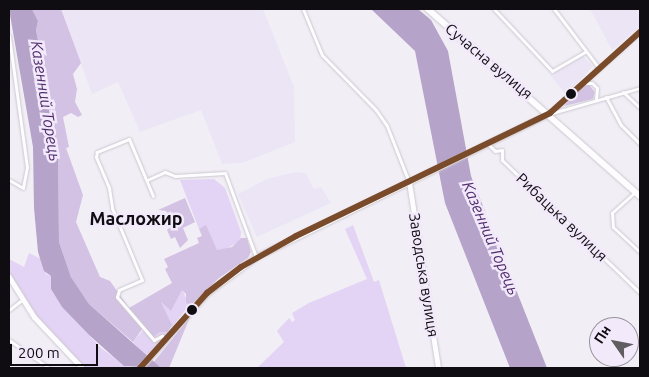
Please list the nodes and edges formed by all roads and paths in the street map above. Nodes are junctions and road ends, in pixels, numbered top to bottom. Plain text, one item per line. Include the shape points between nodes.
1 (303, 9) edge
2 (428, 9) edge
3 (494, 9) edge
4 (554, 9) edge
5 (640, 32) edge
6 (9, 36) edge
7 (586, 51) junction
8 (599, 68) junction
9 (594, 72) junction
10 (583, 83) junction
11 (595, 85) junction
12 (640, 88) edge
13 (599, 91) junction
14 (623, 92) junction
15 (610, 96) junction
16 (606, 97) junction
17 (596, 100) junction
18 (640, 108) edge
19 (550, 113) junction
20 (640, 144) edge
21 (489, 145) junction
22 (9, 180) edge
23 (147, 180) junction
24 (409, 182) junction
25 (638, 194) edge
26 (154, 196) dead end
27 (640, 252) edge
28 (256, 257) junction
29 (9, 277) edge
30 (640, 293) edge
31 (22, 300) junction
32 (9, 310) edge
33 (9, 340) edge
34 (166, 340) junction
35 (49, 368) edge
36 (82, 368) edge
37 (140, 368) edge
38 (438, 368) edge

1 - 24 street via 322,55 376,110 386,126
2 - 19 main road, Сучасна вулиця
3 - 7 street via 552,71
4 - 7 street
5 - 8 street
6 - 22 street via 27,181 23,188
7 - 8 street
8 - 9 street
9 - 10 street
9 - 11 street
10 - 11 street
10 - 19 street
11 - 13 street
12 - 14 street
13 - 15 street
13 - 17 street
14 - 15 street
14 - 18 street
15 - 16 street
16 - 17 street
16 - 20 street via 610,110
17 - 19 street
19 - 21 main road
19 - 25 main road, Сучасна вулиця
21 - 24 main road
21 - 30 street, Рибацька вулиця via 495,151 502,150 502,160
23 - 26 street
23 - 28 street via 165,172 175,176 225,173
23 - 34 street via 129,139 97,152 96,157 110,189 112,208 142,280 119,290 118,297 154,340 162,336
24 - 28 main road
24 - 38 main road, Заводська вулиця
25 - 27 street via 612,213 613,227
28 - 34 main road via 207,293
29 - 31 main road
31 - 32 street
31 - 36 main road
33 - 35 street
34 - 37 main road

